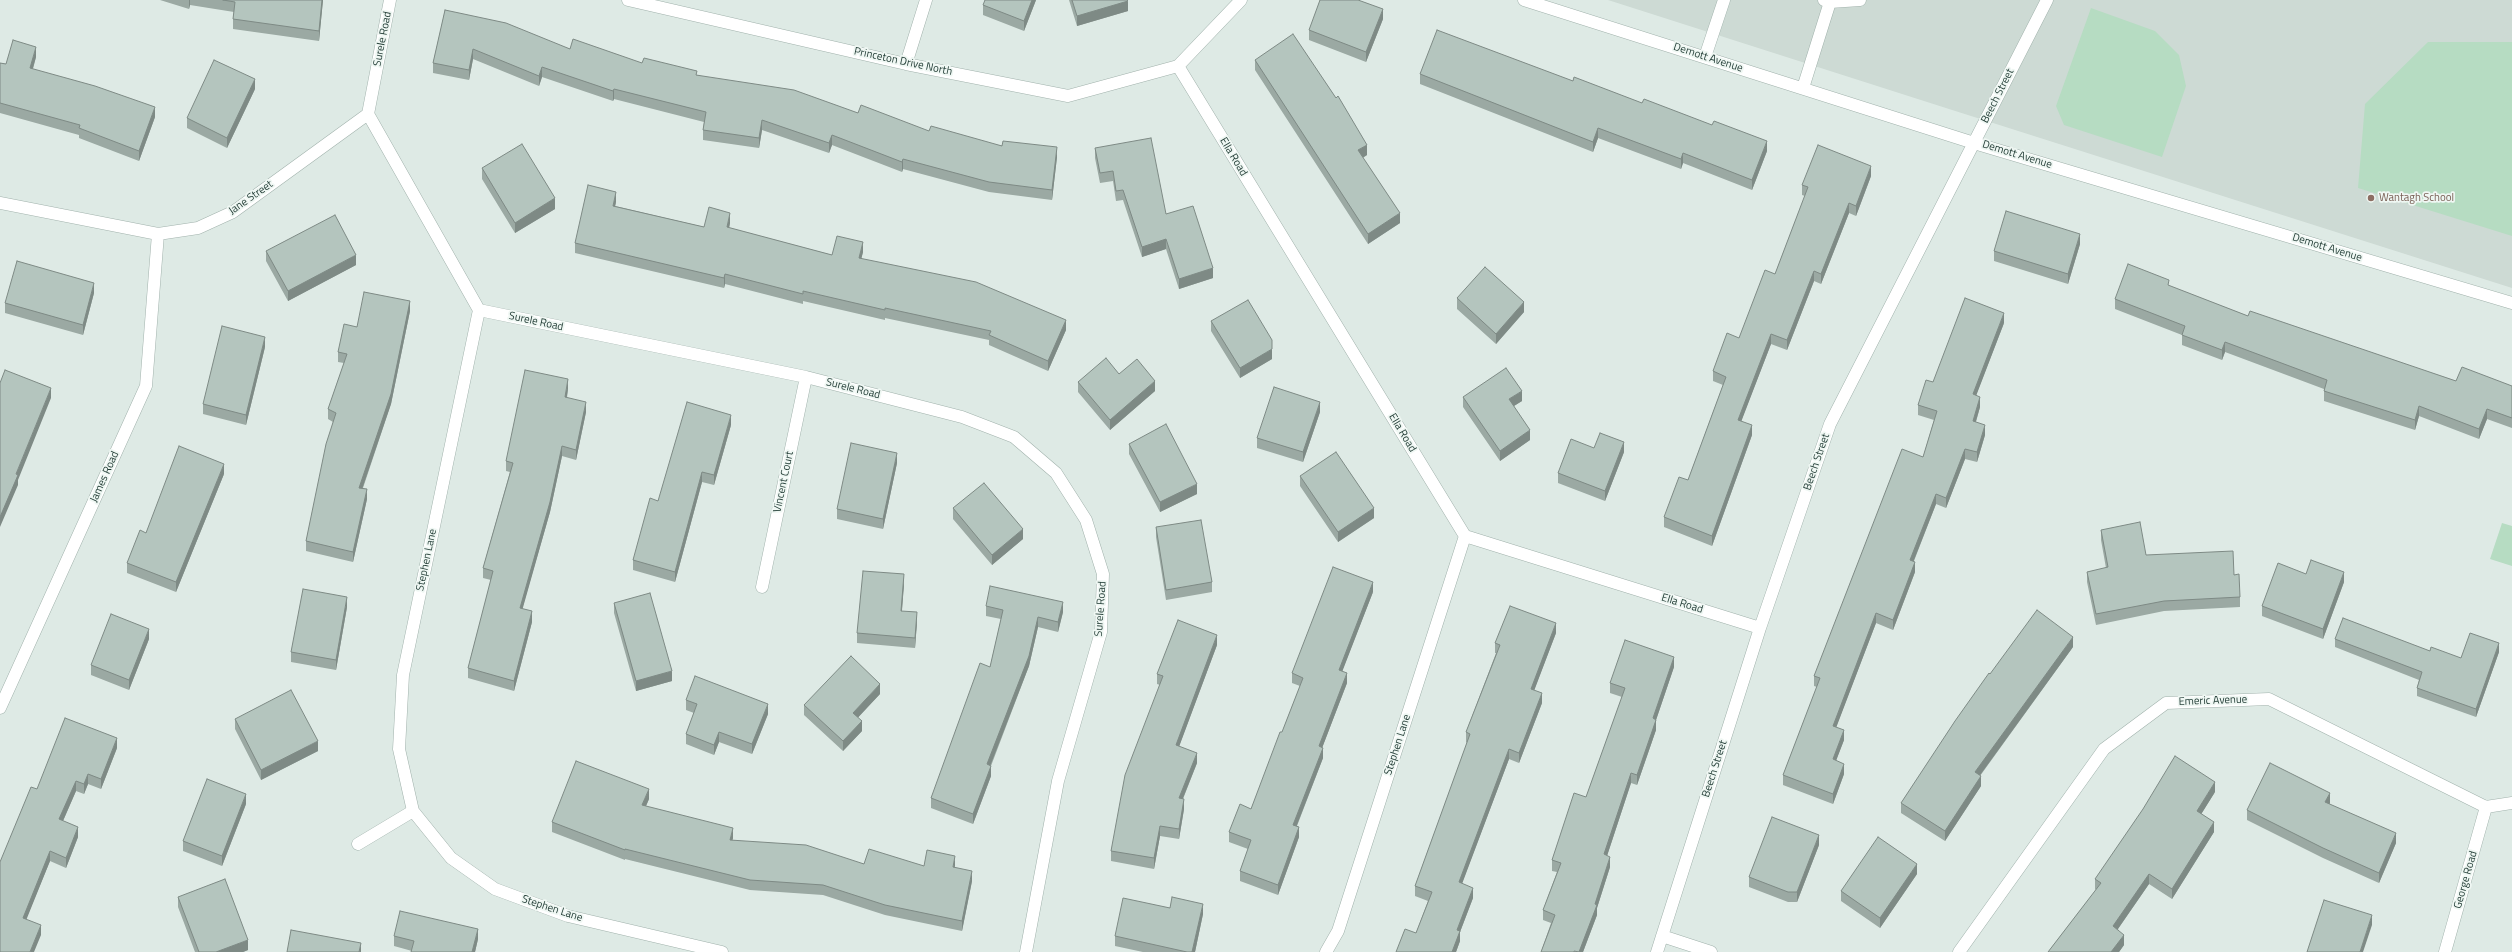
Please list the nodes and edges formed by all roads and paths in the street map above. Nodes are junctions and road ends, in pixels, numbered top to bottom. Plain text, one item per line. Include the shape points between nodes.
1 (390, 0) edge
2 (628, 0) edge
3 (926, 0) edge
4 (1241, 0) edge
5 (1524, 0) edge
6 (1724, 0) edge
7 (1860, 0) edge
8 (2047, 0) edge
9 (1827, 1) edge
10 (1705, 57) junction
11 (906, 64) junction
12 (1178, 66) junction
13 (1803, 88) junction
14 (368, 114) junction
15 (1974, 143) junction
16 (0, 203) edge
17 (158, 234) junction
18 (2512, 303) edge
19 (479, 310) junction
20 (806, 377) junction
21 (1465, 536) junction
22 (762, 587) dead end
23 (1760, 628) junction
24 (0, 708) edge
25 (2512, 803) edge
26 (2486, 807) junction
27 (413, 811) junction
28 (358, 844) dead end
29 (1662, 936) junction
30 (722, 952) edge
31 (1026, 952) edge
32 (1326, 952) edge
33 (1657, 952) edge
34 (1711, 952) edge
35 (1959, 952) edge
36 (2445, 952) edge

1 - 14 street, Surele Road
2 - 11 street, Princeton Drive North
3 - 11 street
4 - 12 street
5 - 10 street, Demott Avenue
6 - 10 street
7 - 9 street
8 - 15 street, Beech Street
9 - 13 street
10 - 13 street, Demott Avenue
11 - 12 street, Princeton Drive North via 1068,96
12 - 21 street, Ella Road
13 - 15 street, Demott Avenue
14 - 17 street, Jane Street via 233,212 198,228
14 - 19 street
15 - 18 street, Demott Avenue
15 - 23 street, Beech Street via 1830,424
16 - 17 street, Jane Street
17 - 24 street, James Road via 146,386
19 - 20 street, Surele Road
19 - 27 street, Stephen Lane via 403,675 400,749
20 - 22 street, Vincent Court
20 - 31 street, Surele Road via 962,416 1014,437 1056,473 1086,520 1103,574 1102,632 1058,781
21 - 23 street, Ella Road
21 - 32 street, Stephen Lane via 1338,931
23 - 29 street, Beech Street
25 - 26 street
26 - 35 street, Emeric Avenue via 2269,699 2166,703 2104,749
26 - 36 street, George Road
27 - 28 street
27 - 30 street, Stephen Lane via 451,858 495,889 568,916
29 - 33 street, Beech Street
29 - 34 street

